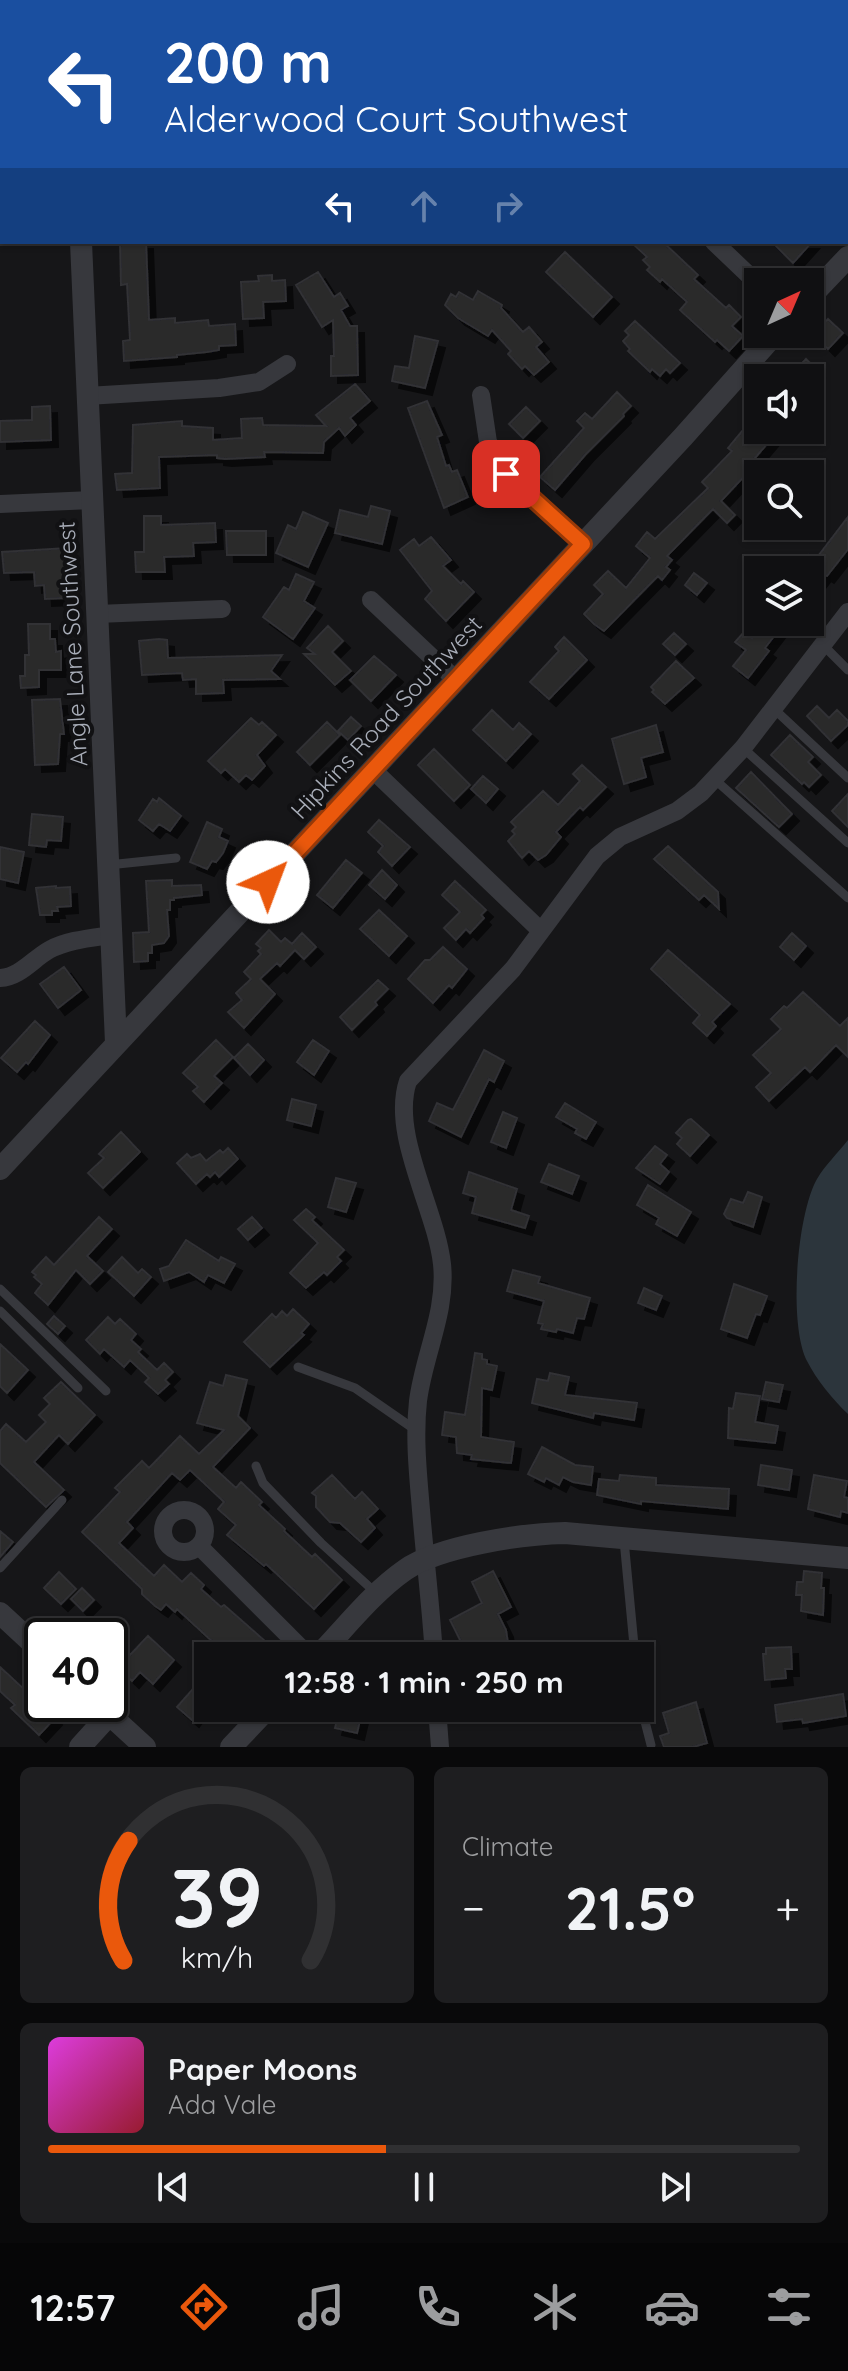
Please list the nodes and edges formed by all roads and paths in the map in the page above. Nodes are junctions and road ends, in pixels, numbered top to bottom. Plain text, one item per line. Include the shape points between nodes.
1 (81, 244) edge
2 (716, 244) edge
3 (848, 257) edge
4 (744, 271) edge
5 (824, 282) edge
6 (762, 348) edge
7 (287, 364) dead end
8 (481, 395) dead end
9 (87, 396) junction
10 (92, 500) junction
11 (0, 504) edge
12 (583, 544) junction
13 (371, 600) dead end
14 (222, 609) dead end
15 (848, 612) edge
16 (97, 614) junction
17 (823, 645) junction
18 (848, 670) edge
19 (456, 680) junction
20 (774, 709) junction
21 (743, 748) junction
22 (373, 770) junction
23 (713, 778) junction
24 (848, 778) edge
25 (848, 843) edge
26 (176, 858) dead end
27 (108, 865) junction
28 (848, 898) edge
29 (541, 931) junction
30 (111, 935) junction
31 (0, 978) edge
32 (116, 1043) junction
33 (0, 1169) edge
34 (0, 1289) edge
35 (0, 1311) edge
36 (298, 1367) dead end
37 (78, 1388) dead end
38 (106, 1391) dead end
39 (417, 1431) junction
40 (256, 1466) dead end
41 (62, 1500) dead end
42 (624, 1540) junction
43 (199, 1546) dead end
44 (425, 1558) junction
45 (848, 1558) edge
46 (0, 1568) edge
47 (377, 1594) junction
48 (0, 1613) edge
49 (24, 1635) edge
50 (295, 1642) edge
51 (331, 1642) edge
52 (433, 1642) edge
53 (634, 1642) edge
54 (96, 1722) edge
55 (118, 1722) edge
56 (255, 1722) edge
57 (438, 1722) edge
58 (645, 1722) edge
59 (651, 1745) dead end
60 (80, 1747) edge
61 (145, 1747) edge
62 (231, 1747) edge
63 (440, 1747) edge

1 - 9 street, Angle Lane Southwest
2 - 4 street
3 - 5 street
6 - 12 street, Hipkins Road Southwest
7 - 9 street via 259,382
8 - 12 street via 488,442 506,474
9 - 10 street, Angle Lane Southwest
10 - 11 street
10 - 16 street, Angle Lane Southwest
12 - 19 street, Hipkins Road Southwest
13 - 19 street
14 - 16 street
15 - 17 street
16 - 27 street, Angle Lane Southwest
17 - 18 lane
17 - 20 street
19 - 22 street, Hipkins Road Southwest
20 - 21 street
20 - 24 lane
21 - 23 street
21 - 25 lane
22 - 29 street
22 - 32 street, Hipkins Road Southwest
23 - 28 lane
23 - 29 street via 689,803 629,832 597,856
26 - 27 lane
27 - 30 street, Angle Lane Southwest
29 - 39 street via 513,969 408,1081 404,1094 403,1121 442,1264 439,1317 418,1400
30 - 31 street via 50,950
30 - 32 street, Angle Lane Southwest
32 - 33 street, Hipkins Road Southwest
34 - 38 lane
35 - 37 lane
36 - 39 lane via 355,1388
39 - 44 street
40 - 47 lane via 263,1483
41 - 46 lane
42 - 44 street via 526,1534
42 - 45 street
42 - 53 lane
43 - 50 street
44 - 47 street
44 - 52 street
47 - 51 street
48 - 49 street
54 - 60 street
55 - 61 street
56 - 62 street
57 - 63 street
58 - 59 lane

